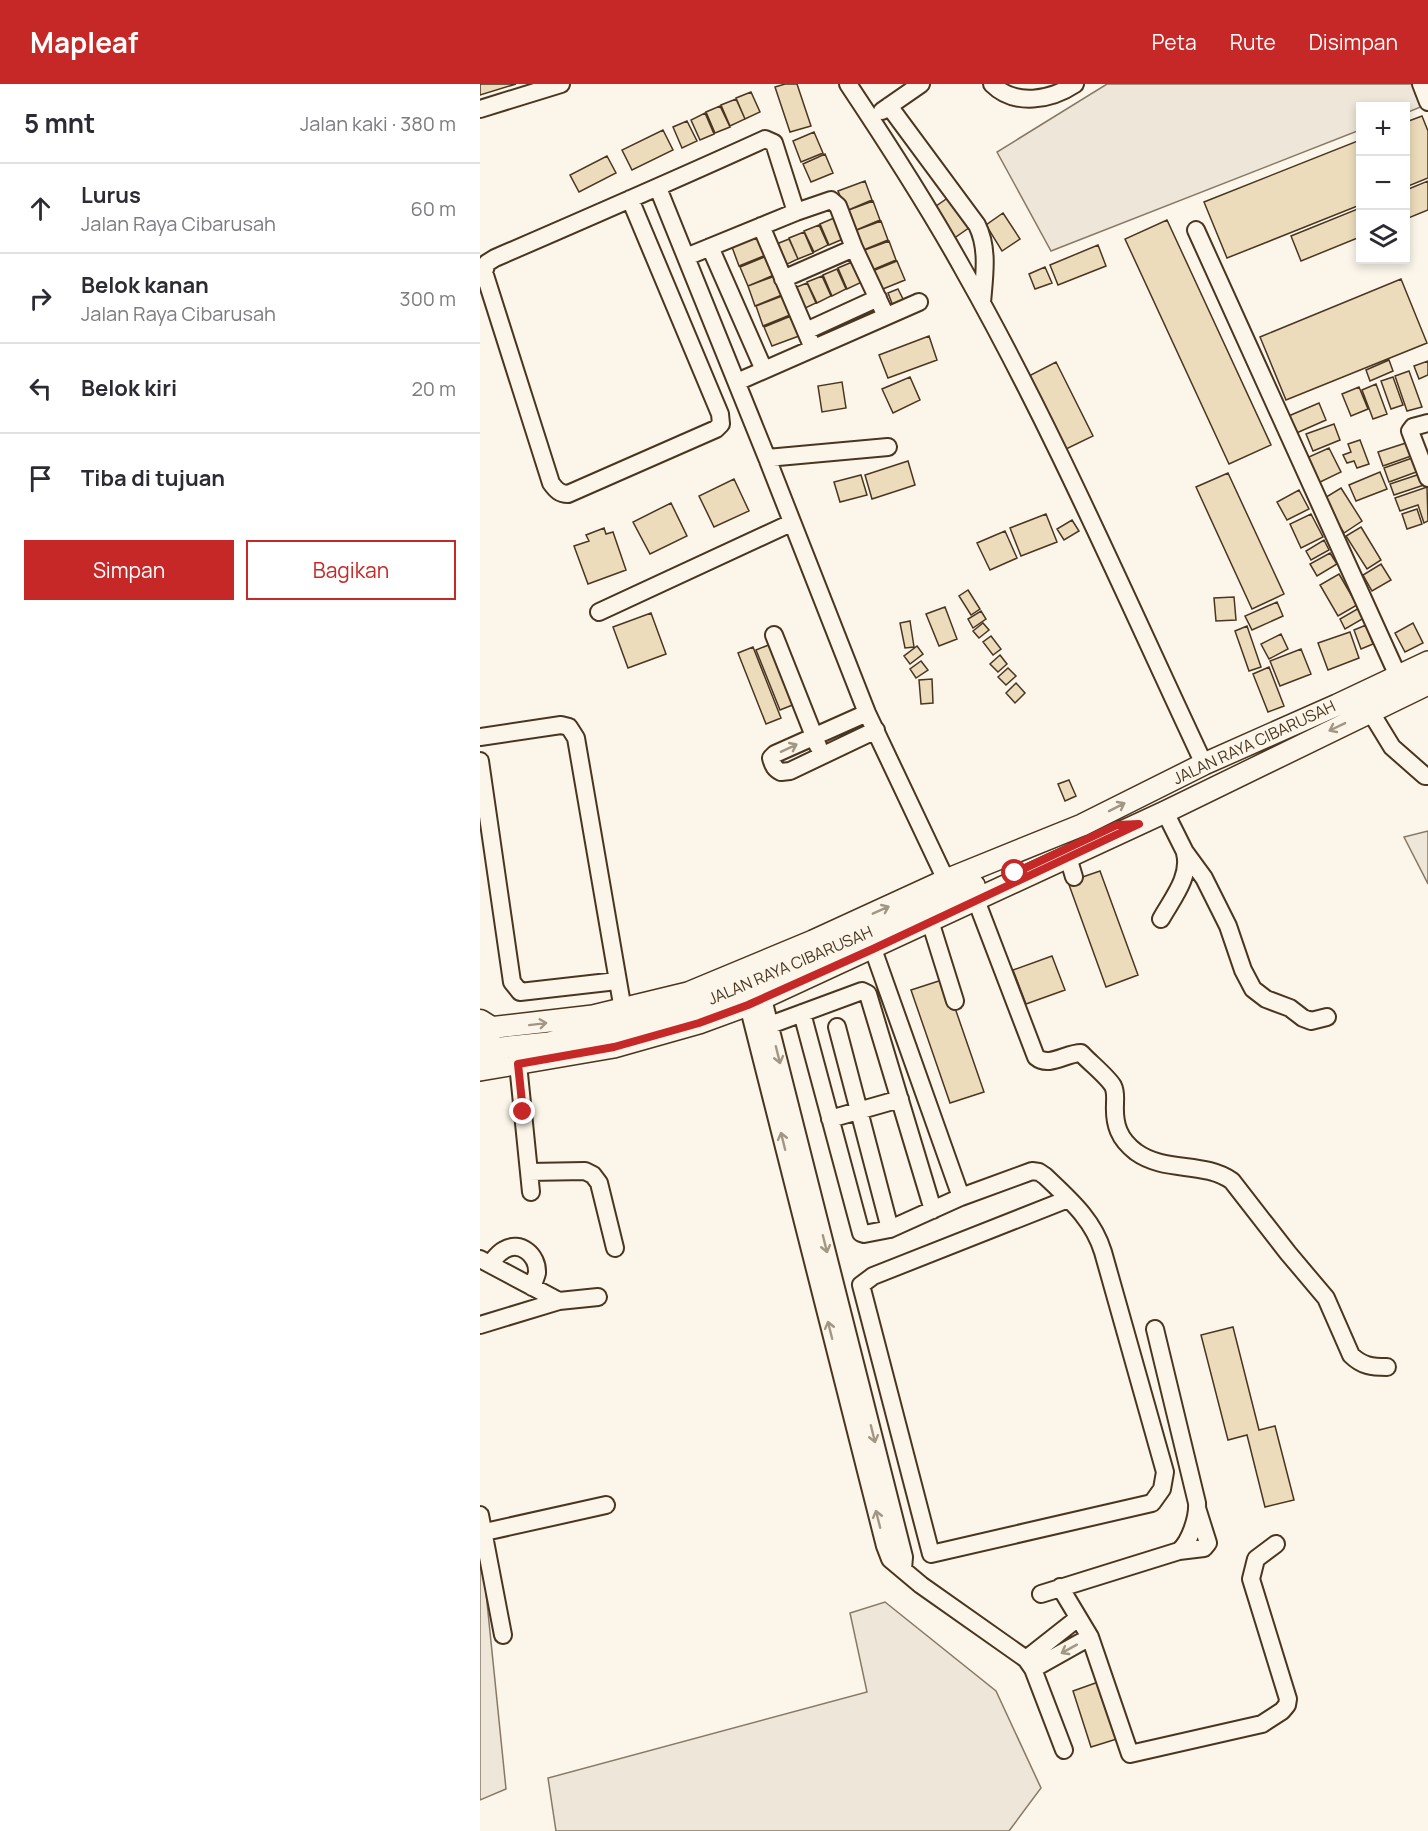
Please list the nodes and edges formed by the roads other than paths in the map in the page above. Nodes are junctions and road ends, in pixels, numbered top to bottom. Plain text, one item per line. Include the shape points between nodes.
1 (561, 84) edge
2 (848, 84) edge
3 (921, 84) edge
4 (992, 84) edge
5 (1075, 84) edge
6 (1421, 84) edge
7 (1428, 102) edge
8 (889, 106) junction
9 (480, 108) edge
10 (871, 119) junction
11 (658, 188) junction
12 (630, 199) junction
13 (796, 212) junction
14 (761, 226) junction
15 (1197, 230) dead end
16 (710, 247) junction
17 (854, 248) junction
18 (686, 257) junction
19 (783, 279) junction
20 (878, 298) junction
21 (919, 302) dead end
22 (982, 305) junction
23 (886, 316) junction
24 (806, 331) junction
25 (813, 348) junction
26 (764, 370) junction
27 (736, 382) junction
28 (1428, 423) edge
29 (888, 447) dead end
30 (767, 458) junction
31 (1428, 478) edge
32 (792, 523) junction
33 (599, 612) dead end
34 (774, 635) dead end
35 (1428, 662) edge
36 (1398, 676) junction
37 (1428, 684) edge
38 (1370, 711) junction
39 (867, 713) junction
40 (876, 730) junction
41 (814, 736) junction
42 (480, 737) edge
43 (821, 755) junction
44 (480, 761) edge
45 (1204, 764) junction
46 (1428, 776) edge
47 (1165, 812) junction
48 (1139, 824) junction
49 (1082, 825) junction
50 (1185, 852) junction
51 (1068, 857) junction
52 (1013, 869) junction
53 (1074, 877) dead end
54 (946, 880) junction
55 (976, 900) junction
56 (1161, 919) dead end
57 (930, 921) junction
58 (873, 949) junction
59 (617, 981) junction
60 (955, 1001) dead end
61 (756, 1002) junction
62 (623, 1010) junction
63 (802, 1013) junction
64 (1327, 1017) dead end
65 (770, 1025) junction
66 (484, 1027) edge
67 (837, 1027) dead end
68 (480, 1050) edge
69 (480, 1059) edge
70 (518, 1064) junction
71 (480, 1070) edge
72 (900, 1099) junction
73 (859, 1111) junction
74 (830, 1119) junction
75 (529, 1172) junction
76 (531, 1192) dead end
77 (961, 1197) junction
78 (1068, 1199) junction
79 (933, 1210) junction
80 (890, 1229) junction
81 (615, 1248) dead end
82 (485, 1261) edge
83 (532, 1287) junction
84 (598, 1297) dead end
85 (559, 1301) junction
86 (480, 1325) edge
87 (1155, 1329) dead end
88 (1387, 1367) dead end
89 (606, 1505) dead end
90 (480, 1515) edge
91 (484, 1532) junction
92 (1276, 1544) dead end
93 (931, 1554) junction
94 (899, 1562) junction
95 (1060, 1587) junction
96 (1041, 1594) dead end
97 (1078, 1618) junction
98 (503, 1635) dead end
99 (1090, 1637) junction
100 (1029, 1664) junction
101 (1064, 1750) dead end

1 - 9 street
2 - 10 street
3 - 8 street
4 - 5 street via 1008,94 1031,99 1051,97
6 - 7 street
8 - 10 street
8 - 22 street via 977,225 985,257
10 - 22 street
11 - 12 street
11 - 13 street via 765,139 774,143
11 - 18 street
12 - 12 street via 495,258 485,267 551,483 564,494 721,424
13 - 14 street
13 - 17 street via 831,200
14 - 16 street
14 - 19 street
15 - 36 street
16 - 18 street
16 - 26 street
17 - 19 street
17 - 20 street
18 - 27 street
19 - 24 street
20 - 23 street
20 - 24 street
21 - 23 street
22 - 45 street via 1048,430
23 - 25 street
24 - 25 street
25 - 26 street
26 - 27 street
27 - 30 street
28 - 31 street via 1410,431
29 - 30 street
30 - 32 street
32 - 33 street
32 - 39 street
34 - 41 street
35 - 36 main road, JALAN RAYA CIBARUSAH
36 - 45 main road, JALAN RAYA CIBARUSAH
37 - 38 main road, JALAN RAYA CIBARUSAH
38 - 46 street via 1392,747
38 -> 47 main road, JALAN RAYA CIBARUSAH
39 - 40 street
39 - 41 street
40 - 43 street
40 - 54 street
41 - 43 street
43 -> 41 street via 789,771 781,772 772,763 775,754
42 - 59 street via 561,725 569,727 576,738
44 - 59 street via 514,987 520,992
49 -> 45 main road, JALAN RAYA CIBARUSAH
47 - 48 main road, JALAN RAYA CIBARUSAH
47 - 50 street
48 - 51 main road, JALAN RAYA CIBARUSAH
48 - 52 main road, JALAN RAYA CIBARUSAH via 1117,825
49 - 52 main road, JALAN RAYA CIBARUSAH
49 - 54 main road, JALAN RAYA CIBARUSAH
50 - 56 street via 1186,873
50 - 64 street via 1204,878 1228,926 1253,989 1303,1018 1311,1021
51 - 53 street
51 - 55 main road, JALAN RAYA CIBARUSAH
52 - 68 main road, JALAN RAYA CIBARUSAH via 753,985 693,1006 549,1043
52 - 69 main road, JALAN RAYA CIBARUSAH via 776,986 716,1008 574,1046
62 -> 54 main road, JALAN RAYA CIBARUSAH via 688,993
55 - 57 main road, JALAN RAYA CIBARUSAH
55 - 88 street via 1036,1057 1047,1062 1082,1053 1113,1085 1116,1128 1136,1152 1156,1163 1221,1173 1232,1181 1326,1298 1351,1355 1368,1367
57 - 58 main road, JALAN RAYA CIBARUSAH
57 - 60 street
58 - 61 main road, JALAN RAYA CIBARUSAH
58 - 77 street
59 - 62 street
61 - 65 street
61 - 70 main road, JALAN RAYA CIBARUSAH via 614,1047
94 -> 61 street via 882,1534
66 -> 62 main road, JALAN RAYA CIBARUSAH via 570,1020
63 - 65 street
63 - 72 street via 866,992
63 - 74 street
65 -> 94 street
67 - 73 street
70 - 71 main road, JALAN RAYA CIBARUSAH
70 - 75 street
72 - 73 street
72 - 79 street
73 - 74 street
73 - 80 street
74 - 80 street via 859,1231 864,1234
75 - 76 street
75 - 81 street via 593,1174 599,1183
77 - 78 street via 1036,1171
77 - 79 street
78 - 93 street via 873,1276 861,1286
78 - 93 street via 1091,1224 1100,1242 1165,1472 1162,1490 1152,1503
79 - 80 street
82 - 83 street
82 - 83 street via 507,1248 525,1249 536,1266
83 - 85 street
84 - 85 street
85 - 86 street
87 - 95 street via 1197,1508 1186,1544 1179,1551
89 - 91 street
90 - 91 street
91 - 98 street
92 - 99 street via 1256,1560 1251,1579 1288,1699 1285,1708 1262,1724 1130,1754
93 - 94 street
94 - 100 street via 921,1585
95 - 96 street
95 - 97 street
97 - 99 street
97 - 100 street
99 -> 100 street
100 - 101 street

